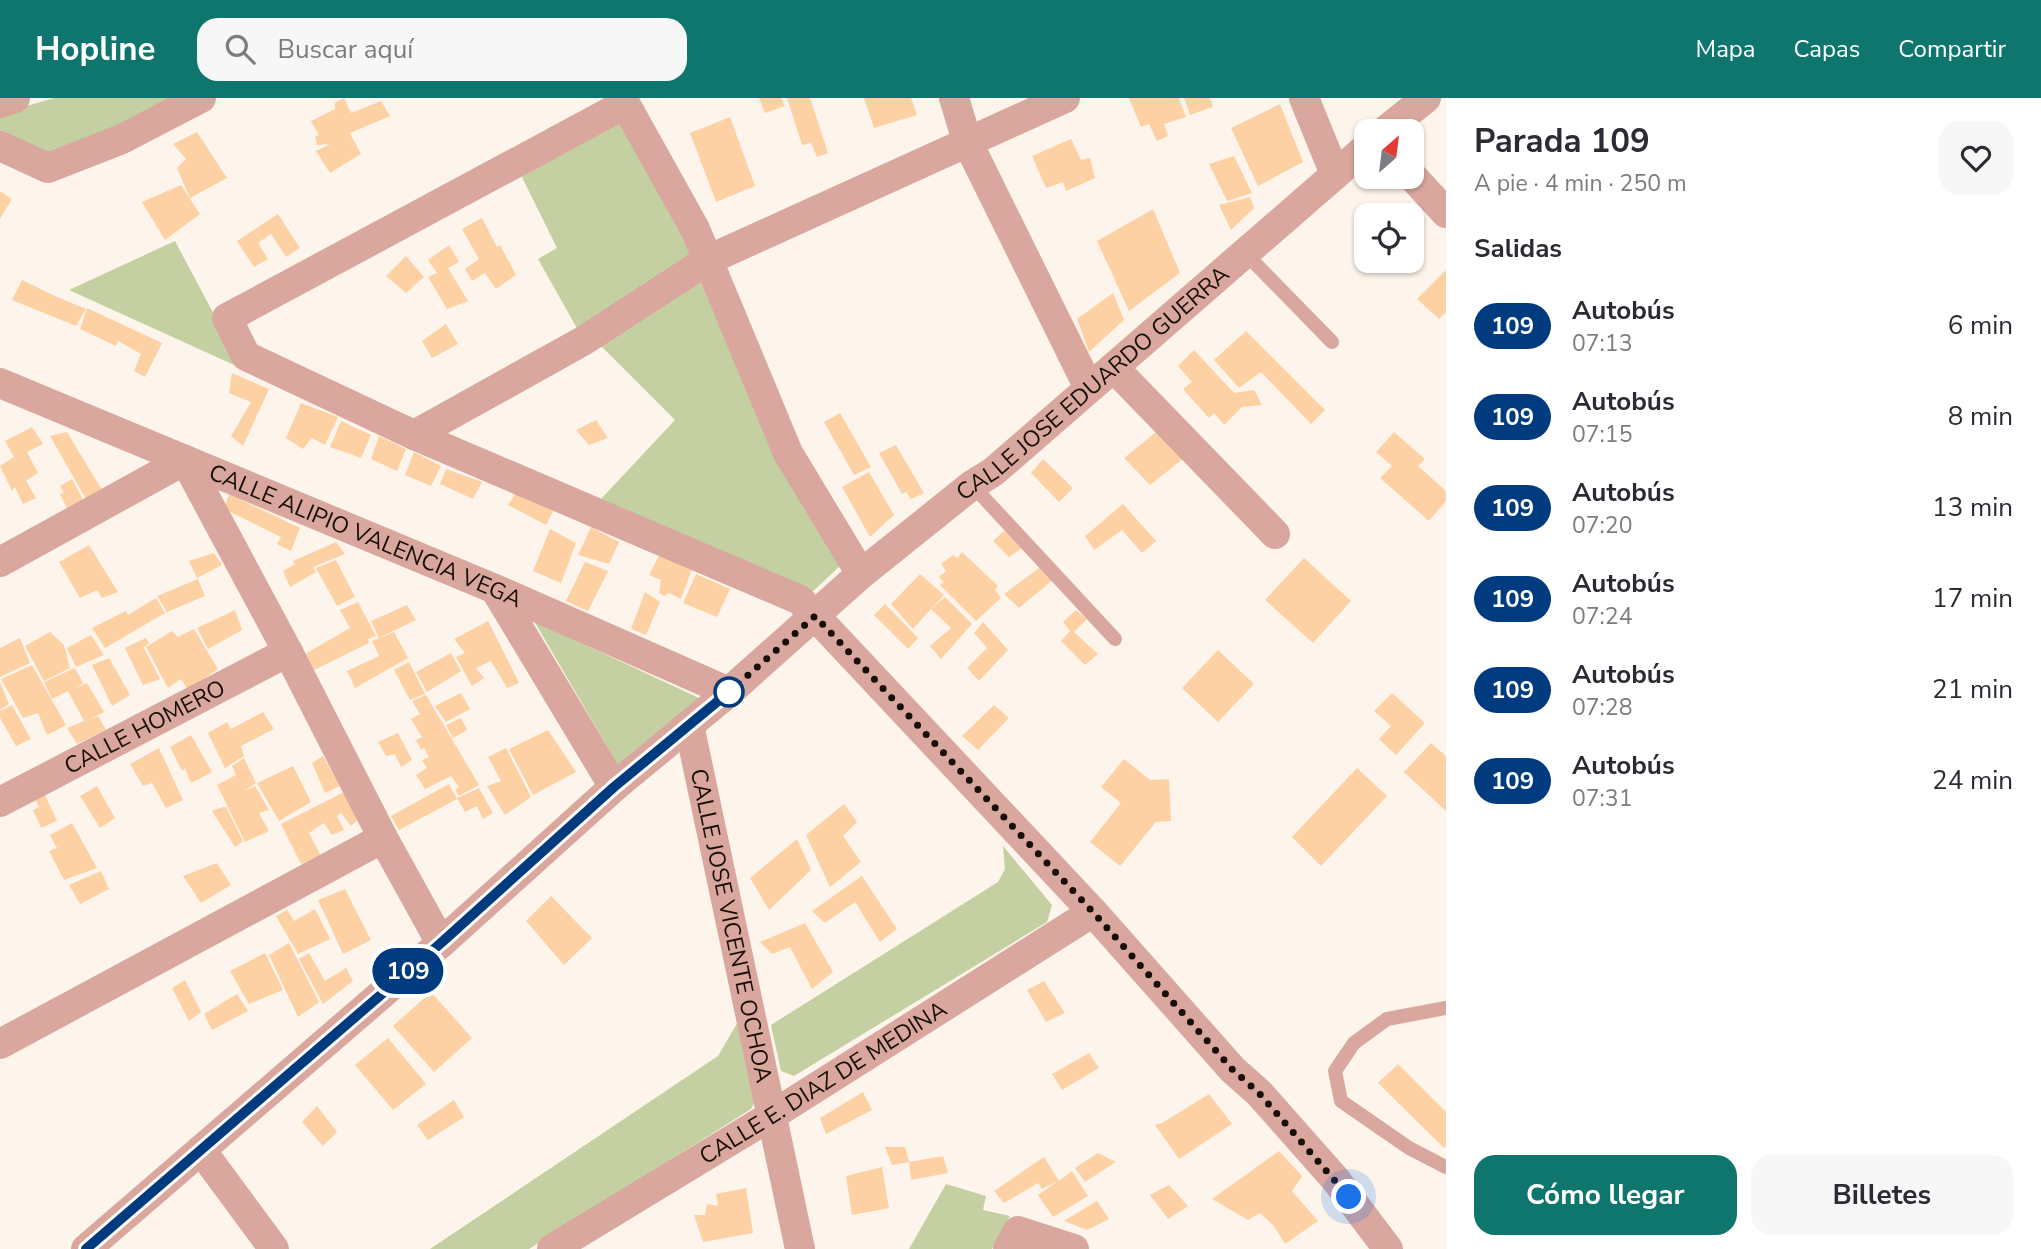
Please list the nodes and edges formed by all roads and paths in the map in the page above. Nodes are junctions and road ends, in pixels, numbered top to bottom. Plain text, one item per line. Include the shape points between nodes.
1 (15, 98) edge
2 (201, 98) edge
3 (954, 98) edge
4 (1065, 98) edge
5 (1304, 98) edge
6 (1426, 98) edge
7 (623, 101) edge
8 (0, 103) edge
9 (1400, 119) edge
10 (967, 141) junction
11 (0, 146) edge
12 (1354, 158) edge
13 (1335, 174) junction
14 (1424, 189) edge
15 (1446, 213) edge
16 (1245, 253) junction
17 (708, 260) junction
18 (1332, 342) dead end
19 (1114, 368) junction
20 (0, 383) edge
21 (1089, 388) junction
22 (414, 435) junction
23 (185, 460) junction
24 (972, 485) junction
25 (1275, 534) dead end
26 (0, 562) edge
27 (861, 574) junction
28 (495, 589) junction
29 (815, 616) junction
30 (1115, 639) dead end
31 (288, 652) junction
32 (729, 692) junction
33 (689, 725) junction
34 (614, 787) junction
35 (0, 802) edge
36 (383, 838) junction
37 (1093, 912) junction
38 (441, 943) junction
39 (1446, 1008) edge
40 (0, 1044) edge
41 (771, 1116) junction
42 (201, 1150) junction
43 (1446, 1167) edge
44 (86, 1249) edge
45 (274, 1249) edge
46 (552, 1249) edge
47 (800, 1249) edge
48 (1008, 1249) edge
49 (1074, 1249) edge
50 (1388, 1249) edge

1 - 8 street
2 - 11 street via 122,139 48,168
3 - 10 street
4 - 10 street
5 - 13 street
6 - 9 street
7 - 17 street
7 - 22 street via 227,318 246,356
10 - 17 street
10 - 21 street
12 - 13 street, CALLE JOSE EDUARDO GUERRA
13 - 16 street, CALLE JOSE EDUARDO GUERRA
14 - 15 street
16 - 18 lane
16 - 19 street, CALLE JOSE EDUARDO GUERRA
17 - 22 street via 583,341
17 - 27 street via 788,453
19 - 21 street, CALLE JOSE EDUARDO GUERRA
19 - 25 street
20 - 23 street, CALLE ALIPIO VALENCIA VEGA
21 - 24 street, CALLE JOSE EDUARDO GUERRA
22 - 29 street via 800,600
23 - 26 street
23 - 28 street, CALLE ALIPIO VALENCIA VEGA
23 - 31 street
24 - 27 street, CALLE JOSE EDUARDO GUERRA
24 - 30 lane
27 - 29 street, CALLE JOSE EDUARDO GUERRA
28 - 32 street, CALLE ALIPIO VALENCIA VEGA
28 - 34 street
29 - 32 street, CALLE JOSE EDUARDO GUERRA
29 - 37 street
31 - 35 street, CALLE HOMERO
31 - 36 street
32 - 33 street
33 - 34 street
33 - 41 street, CALLE JOSE VICENTE OCHOA
34 - 38 street
36 - 38 street
36 - 40 street
37 - 41 street, CALLE E. DIAZ DE MEDINA
37 - 50 street via 1336,1180
38 - 42 street
39 - 43 lane via 1387,1019 1354,1043 1335,1071 1340,1101
41 - 46 street, CALLE E. DIAZ DE MEDINA
41 - 47 street, CALLE JOSE VICENTE OCHOA
42 - 44 street
42 - 45 street
48 - 49 street via 1018,1231

